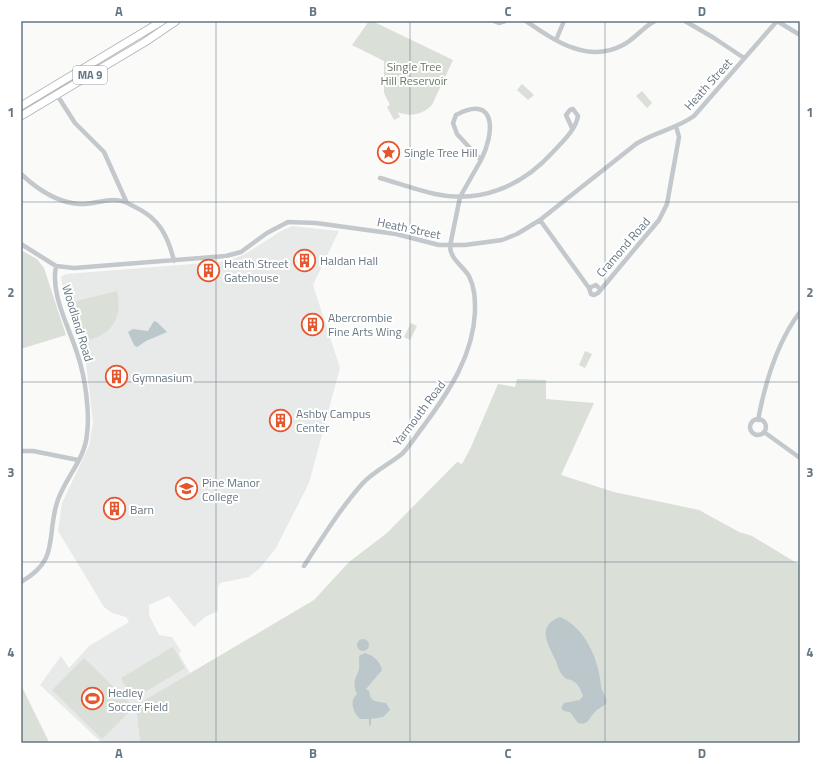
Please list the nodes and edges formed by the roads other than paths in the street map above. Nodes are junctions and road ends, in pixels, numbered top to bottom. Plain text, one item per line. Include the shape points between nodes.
1 (162, 21) edge
2 (176, 21) edge
3 (494, 21) edge
4 (505, 21) edge
5 (526, 21) edge
6 (564, 21) edge
7 (655, 21) edge
8 (685, 21) edge
9 (777, 21) edge
10 (693, 23) edge
11 (800, 35) edge
12 (556, 40) junction
13 (744, 58) junction
14 (57, 95) junction
15 (21, 106) edge
16 (21, 116) edge
17 (676, 126) junction
18 (572, 128) dead end
19 (480, 160) junction
20 (21, 174) edge
21 (380, 178) dead end
22 (460, 197) junction
23 (126, 201) junction
24 (540, 220) junction
25 (21, 244) edge
26 (450, 246) junction
27 (174, 261) junction
28 (56, 266) junction
29 (589, 288) junction
30 (600, 289) junction
31 (800, 312) edge
32 (758, 420) junction
33 (764, 432) junction
34 (21, 451) edge
35 (800, 458) edge
36 (78, 460) junction
37 (304, 566) dead end
38 (21, 582) edge

1 - 15 highway, MA 9
2 - 14 highway, MA 9
3 - 4 street
5 - 12 street
6 - 12 street
7 - 12 street via 622,46 602,52 577,50
8 - 10 street
9 - 11 street
9 - 13 street, Heath Street
10 - 13 street
13 - 17 street, Heath Street via 694,116
14 - 16 highway, MA 9
14 - 23 street via 71,118 104,152
17 - 24 street, Heath Street via 652,134 636,144
17 - 30 street, Cramond Road via 679,137 662,215
18 - 22 street via 546,160 519,181 492,193
19 - 19 street via 457,134 453,125 456,115 476,108 487,113 490,124 488,141
19 - 22 street
20 - 23 street via 54,197 69,202 79,204
21 - 22 street via 435,194
22 - 26 street
23 - 27 street via 154,218 162,227
24 - 26 street, Heath Street via 502,240
24 - 29 street
25 - 28 street, Heath Street
26 - 27 street, Heath Street via 389,233 316,223 288,222 236,254
26 - 37 street, Yarmouth Road via 454,258 468,275 475,296 471,336 457,378 403,452 362,484 329,526
27 - 28 street, Heath Street via 82,268
28 - 36 street, Woodland Road via 54,278 79,358 86,404 87,434
29 - 30 street via 596,285
29 - 30 street via 594,295
31 - 32 street via 788,329 778,351 763,394
32 - 33 street via 765,425
32 - 33 street via 751,424 751,431 757,435
33 - 35 street
34 - 36 street
36 - 38 street, Woodland Road via 58,497 47,558 38,570

